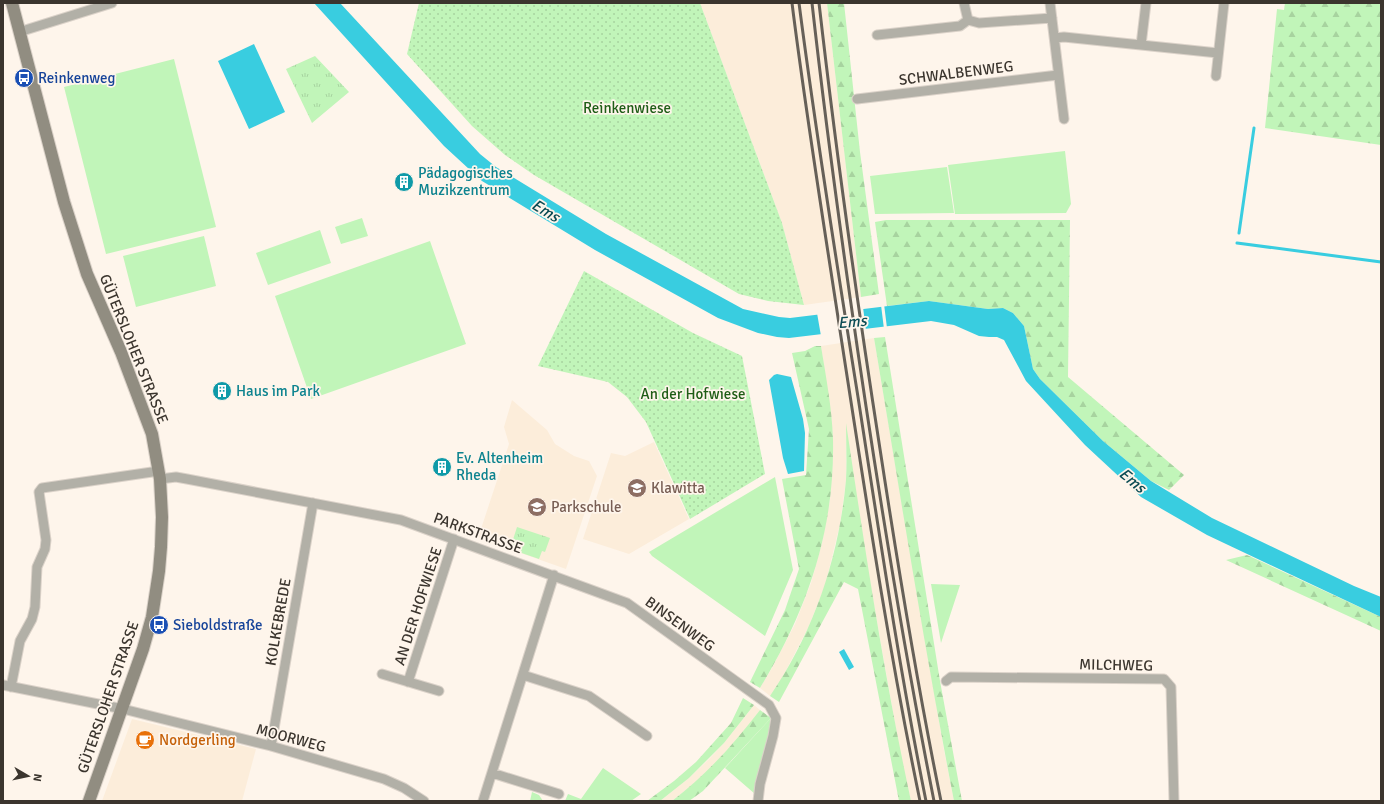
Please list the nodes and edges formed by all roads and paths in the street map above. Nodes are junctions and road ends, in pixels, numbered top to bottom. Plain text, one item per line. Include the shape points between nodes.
1 (12, 3) edge
2 (112, 3) edge
3 (964, 3) edge
4 (1050, 3) edge
5 (1146, 3) edge
6 (1224, 3) edge
7 (1052, 18) junction
8 (968, 20) junction
9 (19, 32) junction
10 (877, 35) dead end
11 (1055, 38) junction
12 (1141, 45) junction
13 (1218, 53) junction
14 (1058, 75) junction
15 (1216, 76) dead end
16 (857, 99) dead end
17 (1064, 119) dead end
18 (159, 475) junction
19 (313, 503) junction
20 (454, 539) junction
21 (554, 576) junction
22 (382, 674) dead end
23 (523, 674) junction
24 (946, 681) dead end
25 (408, 682) junction
26 (7, 686) edge
27 (439, 692) dead end
28 (123, 709) junction
29 (647, 736) dead end
30 (271, 746) junction
31 (492, 773) junction
32 (559, 794) dead end
33 (89, 801) edge
34 (424, 801) edge
35 (483, 801) edge
36 (758, 801) edge
37 (1174, 801) edge

1 - 9 main road, GÜTERSLOHER STRASSE
2 - 9 street
3 - 8 street
4 - 7 street
5 - 12 street
6 - 13 street
7 - 8 street via 980,23
7 - 11 street
8 - 10 street via 960,26
9 - 18 main road, GÜTERSLOHER STRASSE via 64,202 87,274 121,352 152,434
11 - 12 street
11 - 14 street
12 - 13 street
13 - 15 street
14 - 16 street, SCHWALBENWEG
14 - 17 street
18 - 19 street, PARKSTRASSE
18 - 26 street via 42,488 39,492 46,549 37,567 32,619 20,641
18 - 28 main road, GÜTERSLOHER STRASSE via 162,517 156,596 143,649
19 - 20 street, PARKSTRASSE via 401,520
19 - 30 street, KOLKEBREDE
20 - 21 street, PARKSTRASSE
20 - 25 street, AN DER HOFWIESE
21 - 23 street
21 - 36 street, BINSENWEG via 627,603 769,705 776,718
22 - 25 street, AN DER HOFWIESE
23 - 29 street via 589,696
23 - 31 street
24 - 37 street, MILCHWEG via 951,677 1164,679 1171,687
25 - 27 street, AN DER HOFWIESE
26 - 28 street, MOORWEG
28 - 30 street, MOORWEG
28 - 33 main road, GÜTERSLOHER STRASSE
30 - 34 street, MOORWEG via 384,779
31 - 32 street
31 - 35 street

